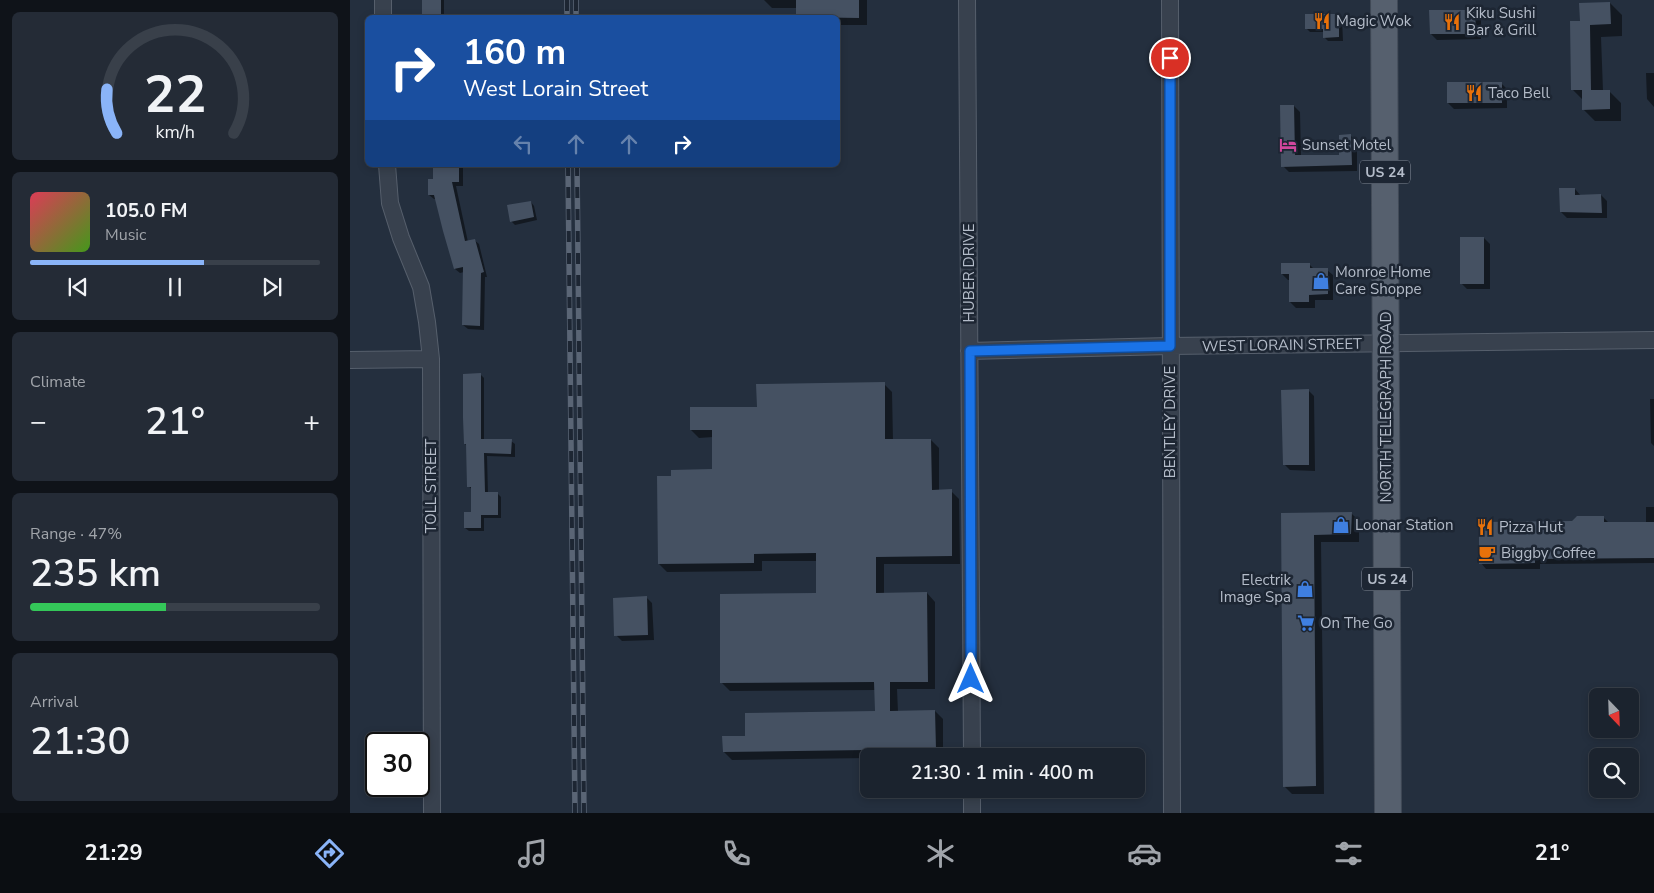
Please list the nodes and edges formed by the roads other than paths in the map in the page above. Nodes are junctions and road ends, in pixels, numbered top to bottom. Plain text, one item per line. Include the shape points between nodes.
1 (383, 0) edge
2 (967, 0) edge
3 (1170, 0) edge
4 (1384, 0) edge
5 (383, 15) edge
6 (387, 167) edge
7 (1654, 340) edge
8 (1386, 344) junction
9 (1170, 346) junction
10 (970, 351) junction
11 (431, 359) junction
12 (350, 360) edge
13 (972, 748) edge
14 (972, 798) edge
15 (432, 813) edge
16 (972, 813) edge
17 (1172, 813) edge
18 (1388, 813) edge

1 - 5 street
2 - 10 street, HUBER DRIVE
3 - 9 street, BENTLEY DRIVE
4 - 8 main road, NORTH TELEGRAPH ROAD / US 24
6 - 11 street, TOLL STREET via 390,203 421,287
7 - 8 street, WEST LORAIN STREET
8 - 9 street, WEST LORAIN STREET
8 - 18 main road, NORTH TELEGRAPH ROAD / US 24
9 - 10 street, WEST LORAIN STREET
9 - 17 street, BENTLEY DRIVE
10 - 13 street, HUBER DRIVE
11 - 12 street
11 - 15 street, TOLL STREET
14 - 16 street

